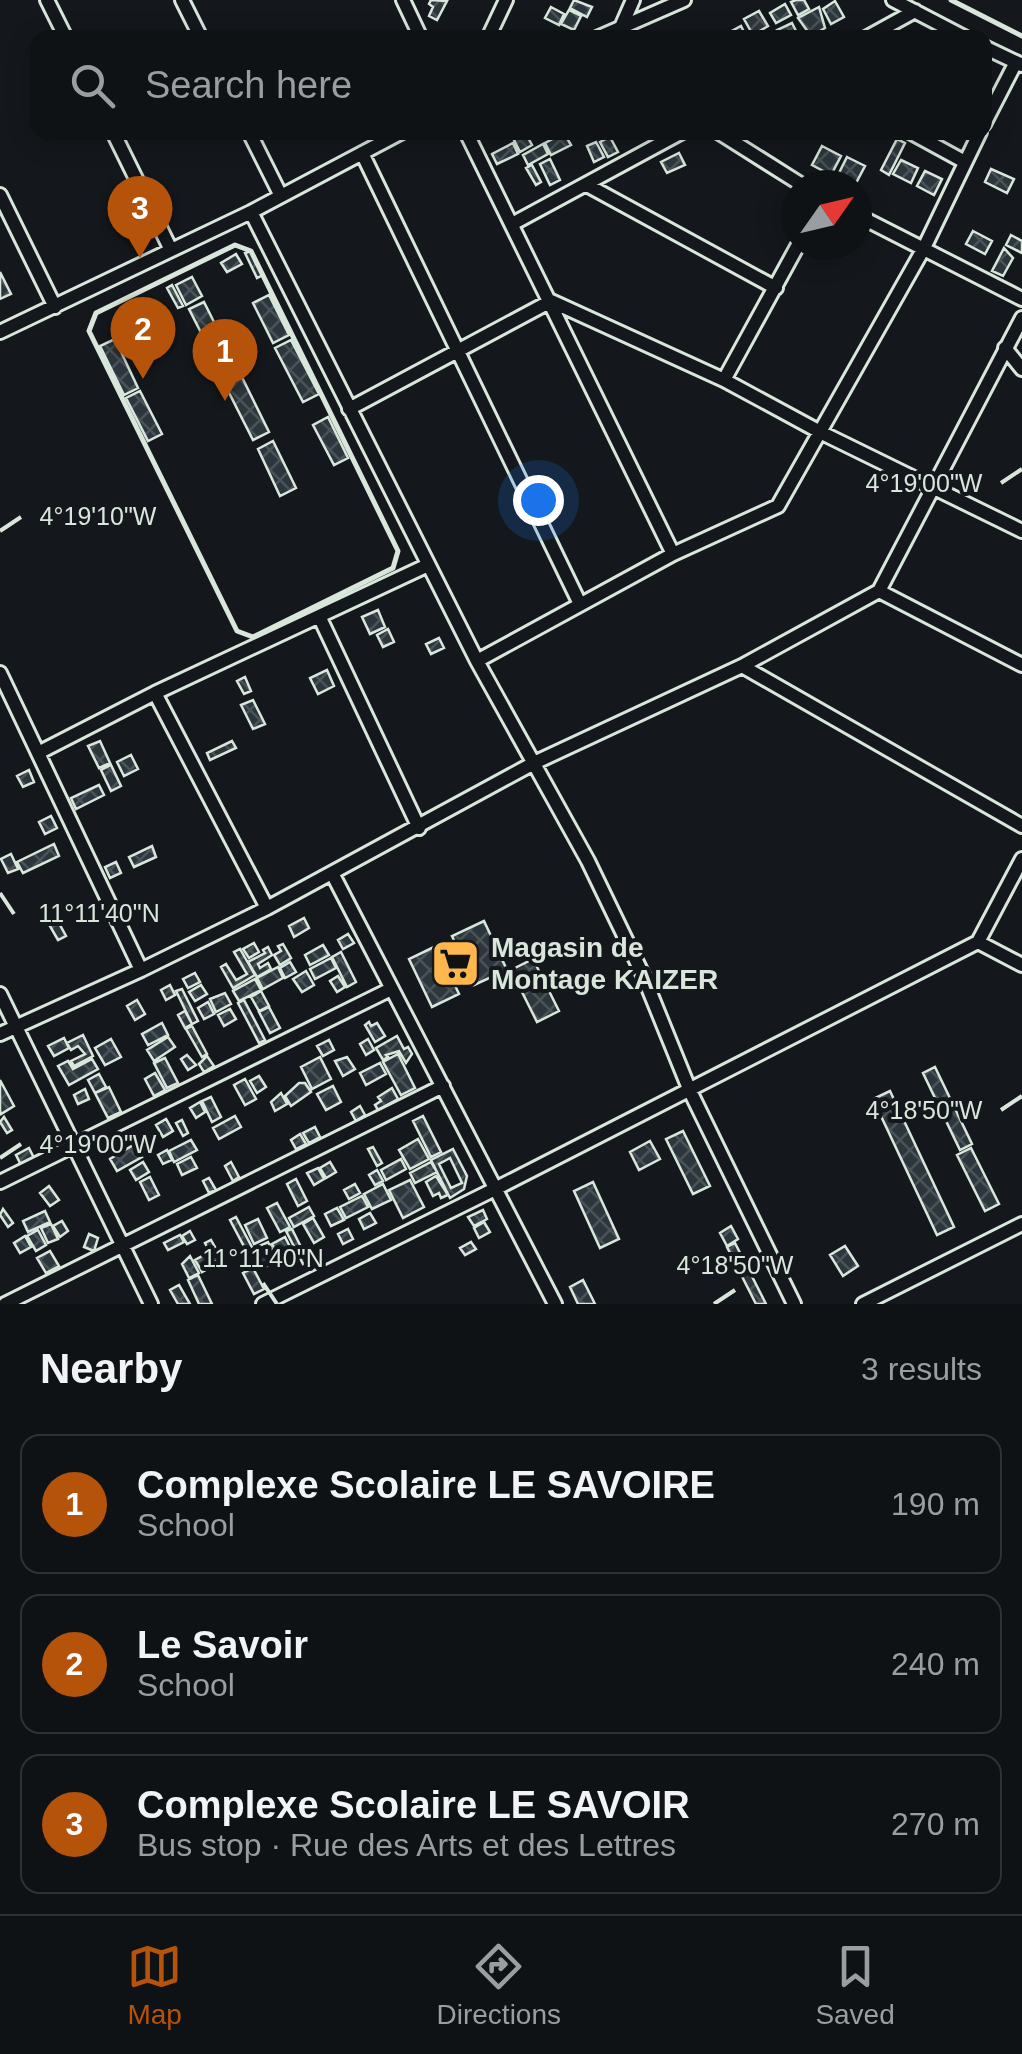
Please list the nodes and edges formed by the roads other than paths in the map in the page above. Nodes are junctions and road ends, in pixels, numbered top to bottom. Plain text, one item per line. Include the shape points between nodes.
1 (47, 0) edge
2 (182, 0) edge
3 (402, 0) edge
4 (506, 0) edge
5 (633, 0) edge
6 (684, 0) edge
7 (893, 0) edge
8 (915, 11) junction
9 (622, 25) junction
10 (62, 30) edge
11 (196, 30) edge
12 (416, 30) edge
13 (492, 30) edge
14 (612, 30) edge
15 (881, 30) edge
16 (951, 30) edge
17 (992, 50) edge
18 (1019, 64) edge
19 (992, 110) edge
20 (117, 140) edge
21 (253, 140) edge
22 (387, 140) edge
23 (470, 140) edge
24 (668, 140) edge
25 (731, 140) edge
26 (925, 140) edge
27 (976, 140) edge
28 (362, 153) junction
29 (965, 162) junction
30 (782, 172) edge
31 (587, 185) junction
32 (0, 195) edge
33 (281, 196) junction
34 (251, 212) junction
35 (872, 222) edge
36 (512, 224) junction
37 (924, 248) junction
38 (171, 250) junction
39 (790, 260) edge
40 (776, 288) junction
41 (1022, 299) edge
42 (551, 301) junction
43 (55, 307) junction
44 (1022, 318) edge
45 (0, 332) edge
46 (1006, 348) junction
47 (456, 351) junction
48 (1022, 369) edge
49 (724, 380) junction
50 (348, 409) junction
51 (822, 433) junction
52 (936, 487) junction
53 (1022, 531) edge
54 (673, 554) junction
55 (428, 565) junction
56 (880, 592) junction
57 (580, 604) junction
58 (320, 618) junction
59 (477, 661) junction
60 (1022, 665) edge
61 (742, 666) junction
62 (0, 674) edge
63 (154, 693) junction
64 (38, 753) junction
65 (534, 763) junction
66 (1022, 826) edge
67 (419, 828) junction
68 (1022, 858) edge
69 (332, 872) junction
70 (267, 908) junction
71 (978, 942) junction
72 (1022, 965) edge
73 (141, 970) junction
74 (390, 990) junction
75 (0, 994) edge
76 (16, 1026) junction
77 (0, 1034) edge
78 (442, 1086) junction
79 (690, 1091) junction
80 (74, 1147) junction
81 (0, 1182) edge
82 (498, 1188) junction
83 (1022, 1224) edge
84 (122, 1246) junction
85 (4, 1304) edge
86 (151, 1304) edge
87 (262, 1304) edge
88 (555, 1304) edge
89 (794, 1304) edge
90 (863, 1304) edge

1 - 10 street
2 - 11 street
3 - 12 street
4 - 13 street
5 - 9 street
6 - 9 street
7 - 8 street
8 - 15 street
8 - 16 street
9 - 14 street
17 - 18 street
18 - 19 street
20 - 38 street
21 - 33 street
22 - 28 street
23 - 36 street
24 - 31 street
25 - 30 street
26 - 29 street
27 - 29 street
28 - 33 street
28 - 47 street
29 - 37 street
31 - 36 street
31 - 40 street
32 - 43 street
33 - 34 street
34 - 38 street
34 - 50 street
35 - 37 street
36 - 42 street
37 - 41 street
37 - 51 street
38 - 43 street
39 - 40 street
40 - 49 street
42 - 47 street
42 - 49 street
42 - 54 street
43 - 45 street
44 - 46 street
46 - 48 street
46 - 52 street
47 - 50 street
47 - 57 street
49 - 51 street
50 - 55 street
51 - 52 street
51 - 54 street via 774,510
52 - 53 street
52 - 56 street
54 - 57 street
55 - 58 street
55 - 59 street
56 - 60 street
56 - 61 street
57 - 59 street
58 - 63 street
58 - 67 street
59 - 65 street
61 - 65 street
61 - 66 street
62 - 64 street
63 - 64 street
63 - 70 street
64 - 73 street
65 - 67 street
65 - 79 street via 643,975
67 - 69 street
68 - 71 street
69 - 70 street
69 - 74 street
70 - 73 street
71 - 72 street
71 - 79 street
73 - 76 street
74 - 78 street
74 - 80 street
75 - 76 street
76 - 77 street
76 - 80 street
78 - 82 street
78 - 84 street
79 - 82 street
79 - 89 street
80 - 81 street
80 - 84 street
82 - 87 street
82 - 88 street
83 - 90 street
84 - 85 street
84 - 86 street

